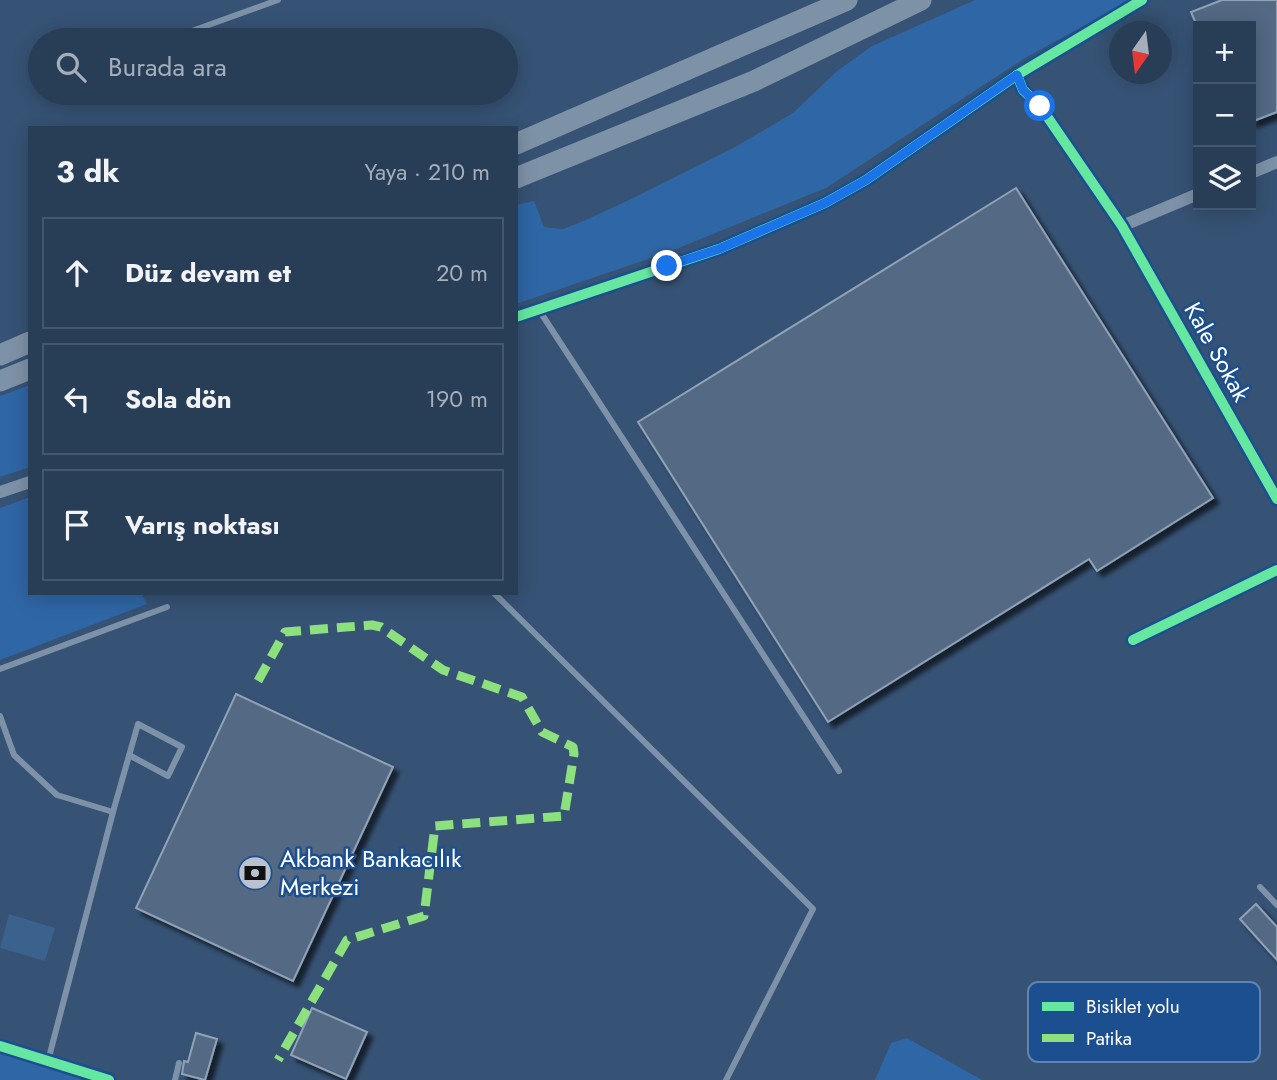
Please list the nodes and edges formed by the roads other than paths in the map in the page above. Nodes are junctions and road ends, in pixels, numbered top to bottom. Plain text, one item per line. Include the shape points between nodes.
1 (278, 0) edge
2 (847, 0) edge
3 (921, 0) edge
4 (1142, 0) edge
5 (200, 28) edge
6 (1017, 75) junction
7 (518, 143) edge
8 (1277, 162) edge
9 (1256, 171) edge
10 (518, 177) edge
11 (1193, 196) edge
12 (1122, 226) junction
13 (539, 310) junction
14 (518, 316) edge
15 (28, 337) edge
16 (28, 343) edge
17 (0, 346) edge
18 (0, 355) edge
19 (28, 370) edge
20 (0, 381) edge
21 (28, 483) edge
22 (0, 492) edge
23 (1277, 499) edge
24 (1277, 570) edge
25 (497, 595) edge
26 (167, 607) dead end
27 (1133, 640) dead end
28 (0, 669) edge
29 (0, 716) edge
30 (129, 755) junction
31 (839, 771) dead end
32 (113, 812) junction
33 (1261, 887) dead end
34 (1277, 905) edge
35 (0, 1046) edge
36 (48, 1061) junction
37 (179, 1063) dead end
38 (110, 1080) edge
39 (175, 1080) edge
40 (726, 1080) edge

1 - 5 lane
2 - 7 highway
3 - 10 highway via 754,81
4 - 6 street
6 - 12 street, Kale Sokak via 1023,90 1040,106
6 - 13 street via 866,180 825,203 719,249
8 - 9 street
11 - 12 street
12 - 23 street, Kale Sokak
13 - 14 street
13 - 31 lane
15 - 17 highway
16 - 18 highway
19 - 20 highway
21 - 22 street
24 - 27 street
25 - 40 lane via 813,909
26 - 28 lane
29 - 32 lane via 14,755 57,795
30 - 30 lane via 138,724 182,747 168,776
30 - 32 lane
32 - 36 lane
33 - 34 lane
35 - 36 street
36 - 38 street
37 - 39 lane

